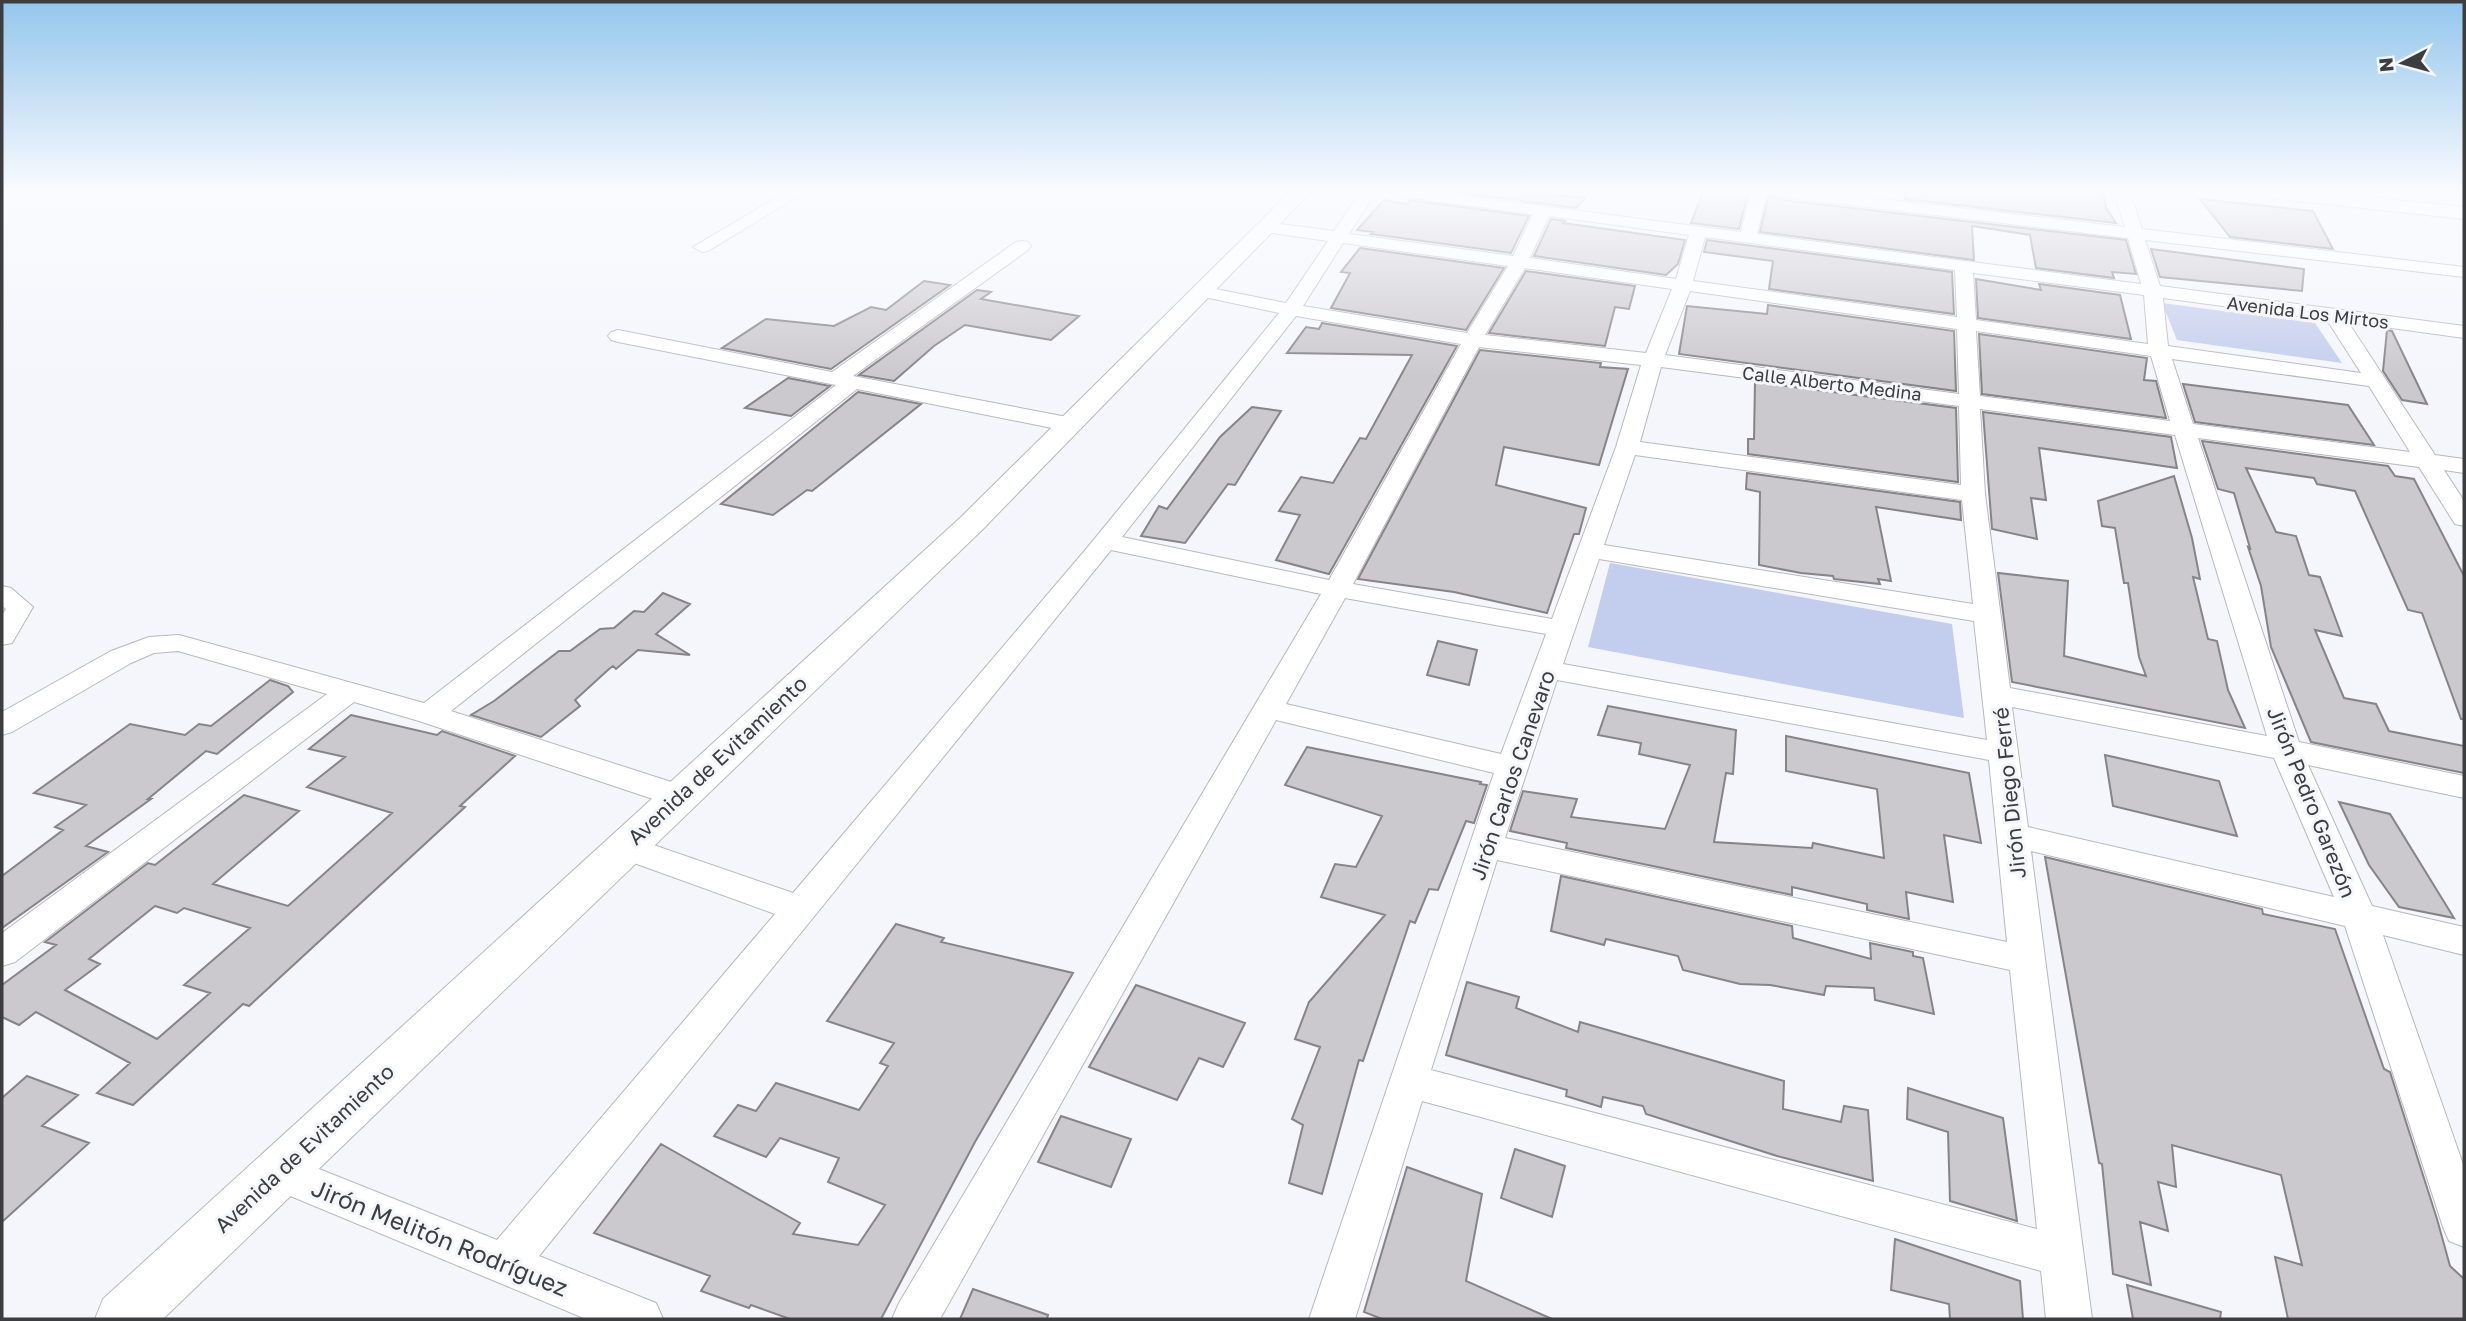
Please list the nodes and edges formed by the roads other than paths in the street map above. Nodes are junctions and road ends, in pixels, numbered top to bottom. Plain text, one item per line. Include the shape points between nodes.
1 (1013, 254) edge
2 (1238, 254) edge
3 (1327, 254) edge
4 (1454, 254) edge
5 (1523, 254) edge
6 (1692, 254) edge
7 (1869, 254) edge
8 (2140, 254) edge
9 (2312, 254) edge
10 (1519, 263) junction
11 (1964, 266) junction
12 (2464, 272) edge
13 (1683, 285) junction
14 (1201, 291) junction
15 (2152, 292) junction
16 (1291, 310) junction
17 (2334, 315) junction
18 (1967, 324) junction
19 (2464, 332) edge
20 (618, 336) dead end
21 (1473, 340) junction
22 (2159, 351) junction
23 (1653, 360) junction
24 (845, 380) junction
25 (2375, 381) junction
26 (1970, 401) junction
27 (1067, 424) junction
28 (2182, 428) junction
29 (1627, 447) junction
30 (2429, 461) junction
31 (2464, 466) edge
32 (1973, 494) junction
33 (2464, 519) edge
34 (1104, 541) junction
35 (1591, 550) junction
36 (1337, 589) junction
37 (2, 594) edge
38 (1989, 615) junction
39 (1563, 628) junction
40 (2, 637) edge
41 (1549, 670) junction
42 (349, 692) junction
43 (1998, 695) junction
44 (1268, 709) junction
45 (429, 714) junction
46 (2, 725) edge
47 (2286, 750) junction
48 (2004, 753) junction
49 (1512, 767) junction
50 (2464, 787) edge
51 (679, 796) junction
52 (2014, 835) junction
53 (1487, 846) junction
54 (625, 847) junction
55 (799, 909) junction
56 (2359, 916) junction
57 (2464, 941) edge
58 (2, 952) edge
59 (2028, 960) junction
60 (1408, 1081) junction
61 (279, 1172) junction
62 (2464, 1227) edge
63 (2062, 1256) junction
64 (505, 1264) junction
65 (123, 1319) edge
66 (640, 1319) edge
67 (915, 1319) edge
68 (1332, 1319) edge
69 (2069, 1319) edge

1 - 24 street
2 - 14 street, Avenida de Evitamiento
3 - 16 street
4 - 10 street
5 - 10 street
6 - 13 street, Jirón Carlos Canevaro
7 - 11 street, Avenida Los Mirtos
8 - 15 street, Jirón Pedro Garezón
9 - 12 street
10 - 13 street
10 - 21 street
11 - 15 street, Avenida Los Mirtos
11 - 18 street, Jirón Diego Ferré
13 - 18 street
13 - 23 street, Jirón Carlos Canevaro
14 - 16 street, Calle Alberto Medina
14 - 27 street, Avenida de Evitamiento
15 - 17 street, Avenida Los Mirtos
15 - 22 street, Jirón Pedro Garezón
16 - 21 street, Calle Alberto Medina
16 - 34 street
17 - 19 street, Avenida Los Mirtos
17 - 25 street
18 - 22 street
18 - 26 street, Jirón Diego Ferré
20 - 24 street
21 - 23 street, Calle Alberto Medina
21 - 36 street
22 - 25 street
22 - 28 street, Jirón Pedro Garezón
23 - 26 street, Calle Alberto Medina
23 - 29 street, Jirón Carlos Canevaro
24 - 27 street
24 - 45 street
25 - 30 street
26 - 28 street, Calle Alberto Medina
26 - 32 street, Jirón Diego Ferré
27 - 51 street, Avenida de Evitamiento via 971,524
28 - 30 street, Calle Alberto Medina
28 - 47 street, Jirón Pedro Garezón
29 - 32 street
29 - 35 street, Jirón Carlos Canevaro
30 - 31 street, Calle Alberto Medina
30 - 33 street
32 - 38 street, Jirón Diego Ferré
34 - 36 street
34 - 55 street
35 - 38 street
35 - 39 street, Jirón Carlos Canevaro
36 - 39 street
36 - 44 street
37 - 40 street via 20,607
38 - 43 street, Jirón Diego Ferré
39 - 41 street, Jirón Carlos Canevaro
41 - 48 street
41 - 49 street, Jirón Carlos Canevaro
42 - 45 street
42 - 46 street via 179,643 149,645
42 - 58 street
43 - 47 street
43 - 48 street, Jirón Diego Ferré
44 - 49 street
44 - 67 street
45 - 51 street
47 - 50 street
47 - 56 street, Jirón Pedro Garezón
48 - 52 street, Jirón Diego Ferré
49 - 53 street, Jirón Carlos Canevaro
51 - 54 street, Avenida de Evitamiento
52 - 56 street
52 - 59 street, Jirón Diego Ferré
53 - 59 street
53 - 60 street, Jirón Carlos Canevaro
54 - 55 street
54 - 61 street, Avenida de Evitamiento
55 - 64 street
56 - 57 street
56 - 62 street, Jirón Pedro Garezón
59 - 63 street, Jirón Diego Ferré
60 - 63 street
60 - 68 street, Jirón Carlos Canevaro
61 - 64 street, Jirón Melitón Rodríguez
61 - 65 street, Avenida de Evitamiento
63 - 69 street, Jirón Diego Ferré
64 - 66 street, Jirón Melitón Rodríguez

